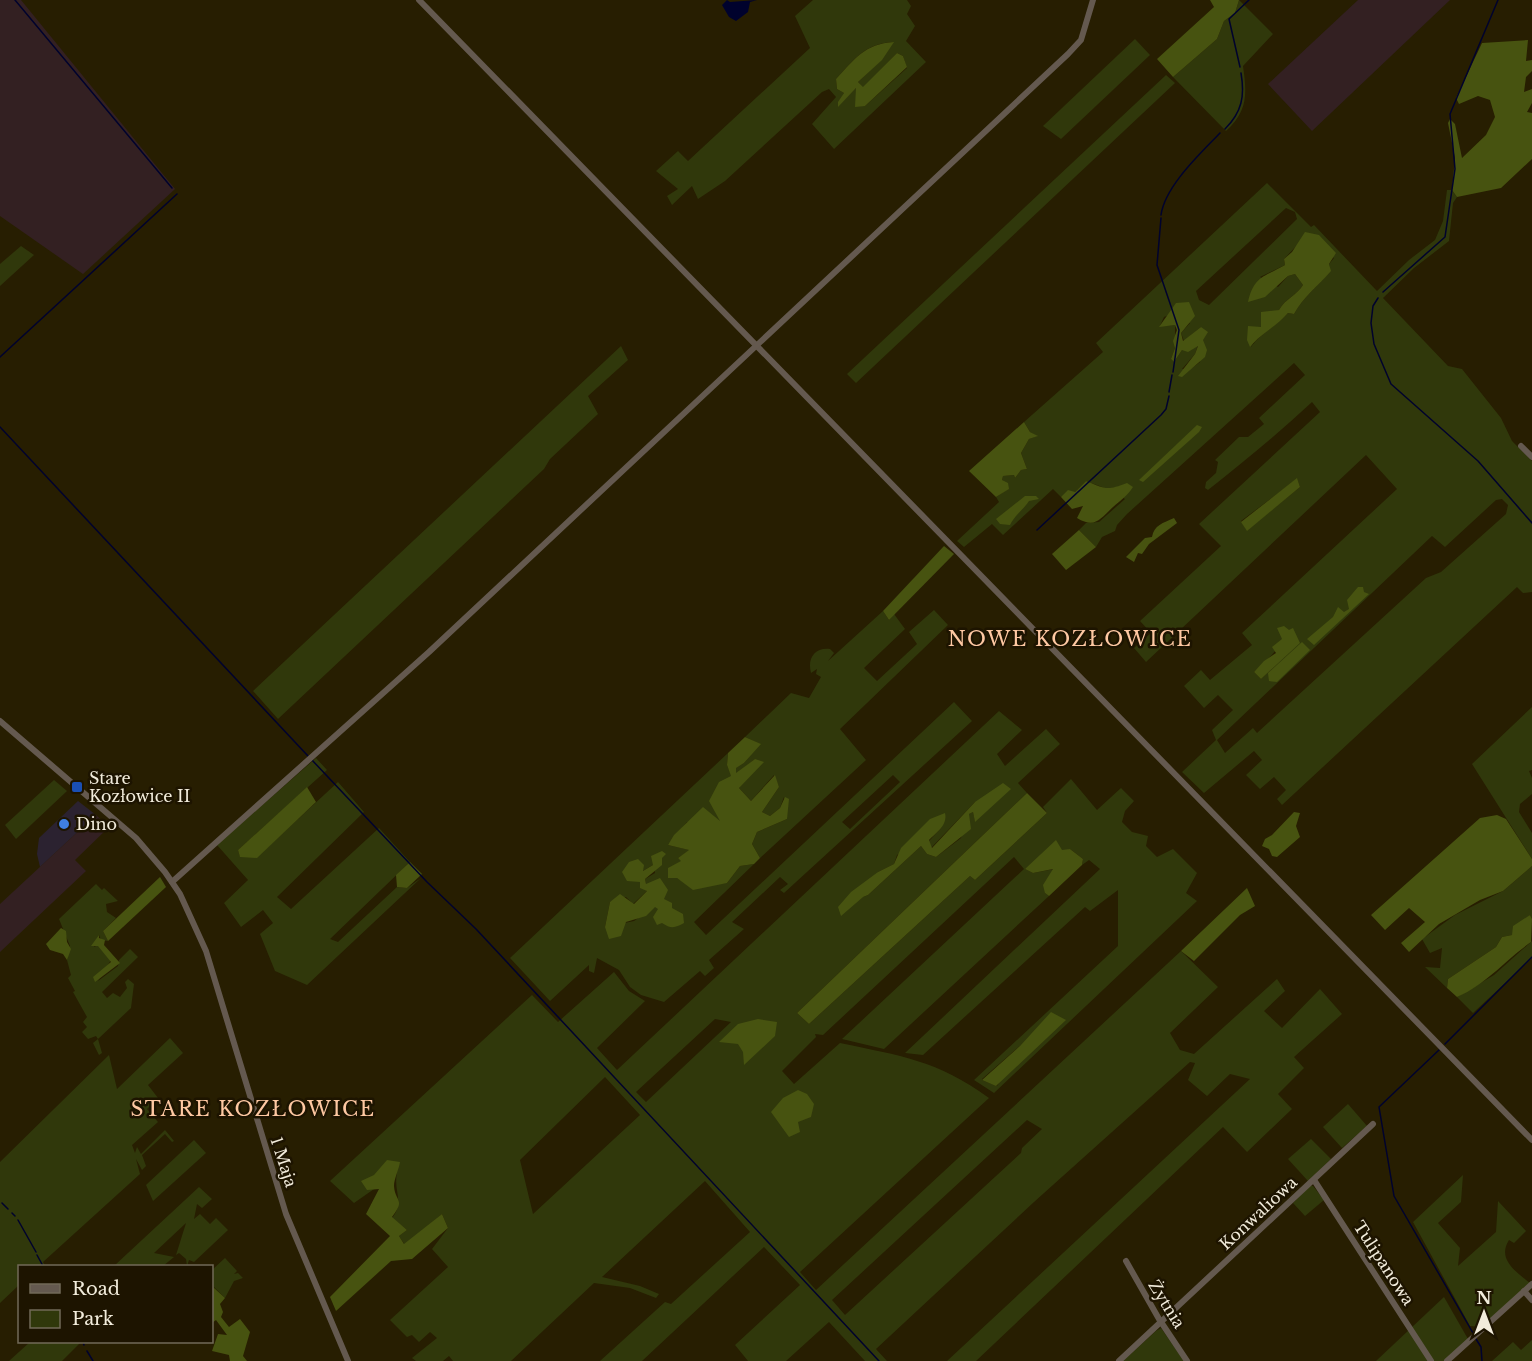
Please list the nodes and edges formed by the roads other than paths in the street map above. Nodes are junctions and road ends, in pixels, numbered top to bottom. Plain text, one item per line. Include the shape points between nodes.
1 (419, 0) edge
2 (1093, 0) edge
3 (758, 344) junction
4 (1521, 446) dead end
5 (1532, 457) edge
6 (0, 721) edge
7 (172, 882) junction
8 (1373, 1124) dead end
9 (1532, 1140) edge
10 (1314, 1180) junction
11 (1126, 1261) dead end
12 (1532, 1284) edge
13 (1524, 1291) junction
14 (1532, 1300) edge
15 (1161, 1323) junction
16 (348, 1361) edge
17 (1119, 1361) edge
18 (1187, 1361) edge
19 (1431, 1361) edge
20 (1447, 1361) edge

1 - 3 street
2 - 3 street via 1088,25 1075,48
3 - 7 street via 429,652
3 - 9 street
4 - 5 street
6 - 7 street, 1 Maja via 136,838
7 - 16 street, 1 Maja via 198,931 286,1214
8 - 10 street, Konwaliowa
10 - 15 street, Konwaliowa
10 - 19 street, Tulipanowa
11 - 15 street, Żytnia
12 - 13 street
13 - 14 street
13 - 20 street
15 - 17 street, Konwaliowa
15 - 18 street, Żytnia

